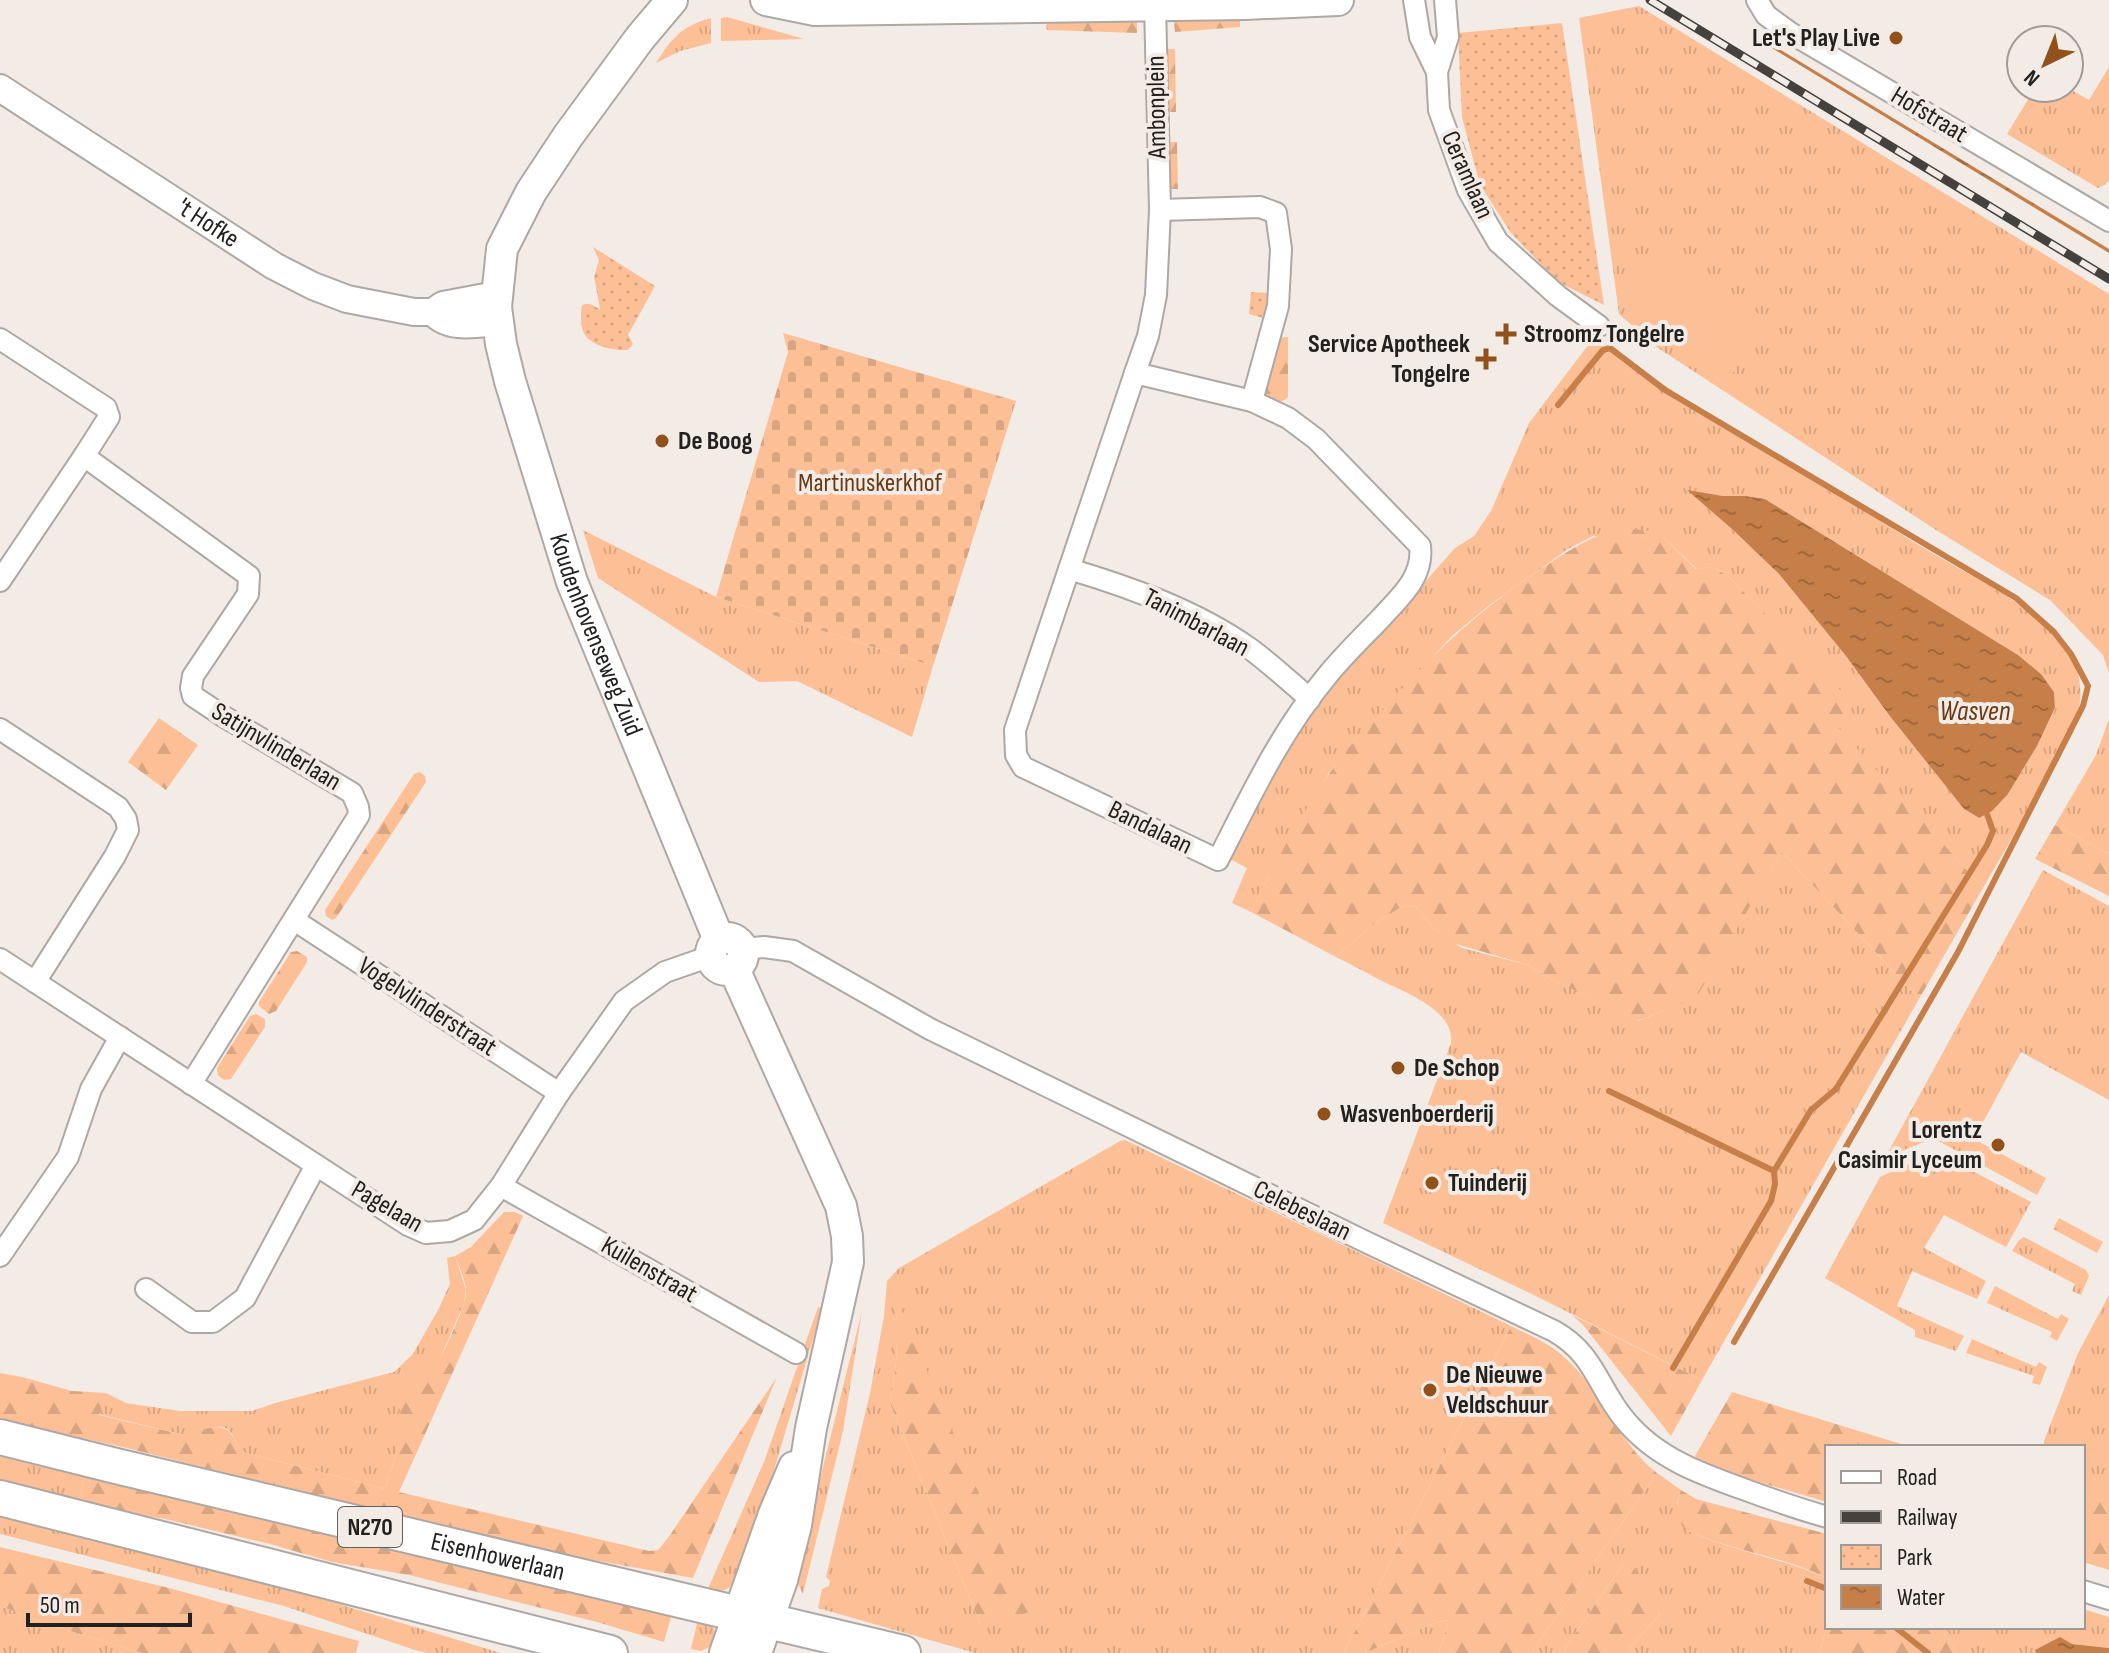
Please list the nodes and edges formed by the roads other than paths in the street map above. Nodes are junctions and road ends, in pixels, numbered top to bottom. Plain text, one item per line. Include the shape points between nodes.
1 (672, 0) edge
2 (766, 0) edge
3 (1338, 0) edge
4 (1414, 0) edge
5 (1445, 0) edge
6 (1757, 0) edge
7 (1245, 2) edge
8 (1155, 5) junction
9 (1437, 72) junction
10 (0, 88) edge
11 (1160, 210) junction
12 (2106, 212) edge
13 (496, 309) junction
14 (1599, 326) dead end
15 (0, 339) edge
16 (1135, 373) junction
17 (1252, 401) junction
18 (84, 456) junction
19 (4, 567) edge
20 (1069, 569) junction
21 (1310, 699) junction
22 (0, 729) edge
23 (294, 920) junction
24 (726, 953) junction
25 (0, 959) edge
26 (35, 982) junction
27 (120, 1037) junction
28 (191, 1084) junction
29 (559, 1093) junction
30 (316, 1165) junction
31 (501, 1186) junction
32 (0, 1256) edge
33 (146, 1289) dead end
34 (796, 1353) dead end
35 (0, 1437) edge
36 (0, 1498) edge
37 (1825, 1516) edge
38 (2085, 1592) edge
39 (2109, 1599) edge
40 (754, 1617) junction
41 (610, 1653) edge
42 (725, 1653) edge
43 (756, 1653) edge
44 (903, 1653) edge

1 - 13 main road via 531,192 502,249
2 - 8 main road via 815,10
3 - 7 main road
4 - 9 street, Ceramlaan via 1420,37
5 - 9 street, Ceramlaan via 1448,37
6 - 12 street, Hofstraat via 1766,15 1789,32
7 - 8 main road
8 - 11 street, Ambonplein
9 - 14 street, Ceramlaan via 1439,110 1468,190 1498,242
10 - 13 street, 't Hofke via 300,279 347,299 414,312 433,312 443,305
11 - 16 street, Ambonplein via 1156,295
11 - 17 street via 1260,207 1276,213 1281,249 1278,306
13 - 24 main road, Koudenhovenseweg Zuid via 510,381 572,582
15 - 18 street via 106,408 109,417
16 - 17 street, Bandalaan
16 - 20 street, Bandalaan
17 - 21 street, Bandalaan via 1316,439 1420,546 1422,558 1413,584
18 - 19 street
18 - 23 street, Satijnvlinderlaan via 249,576 248,594 193,676 193,696 352,793 359,815
20 - 21 street, Tanimbarlaan via 1193,615 1249,647
20 - 21 street, Bandalaan via 1015,730 1016,755 1023,767 1218,860 1269,760
22 - 26 street via 118,807 128,830
23 - 28 street, Satijnvlinderlaan
23 - 29 street, Vogelvlinderstraat
24 - 29 street, Pagelaan via 665,972 624,1001
24 - 37 street, Celebeslaan via 764,947 793,951 930,1029 1554,1331 1583,1354 1623,1418 1657,1451 1701,1473
24 - 40 main road, Koudenhovenseweg Zuid via 841,1206 847,1236 848,1268 811,1428 774,1514
25 - 26 street, Pagelaan
26 - 27 street, Pagelaan
27 - 28 street, Pagelaan
27 - 32 street via 91,1089 68,1157
28 - 30 street, Pagelaan
29 - 31 street, Pagelaan
30 - 31 street, Pagelaan via 426,1233 450,1231 474,1220
30 - 33 street via 245,1298 213,1322 192,1322
31 - 34 street, Kuilenstraat
35 - 40 main road, Eisenhowerlaan / N270
36 - 41 main road, N270
38 - 39 street
40 - 42 main road
40 - 43 main road
40 - 44 main road, Eisenhowerlaan / N270

